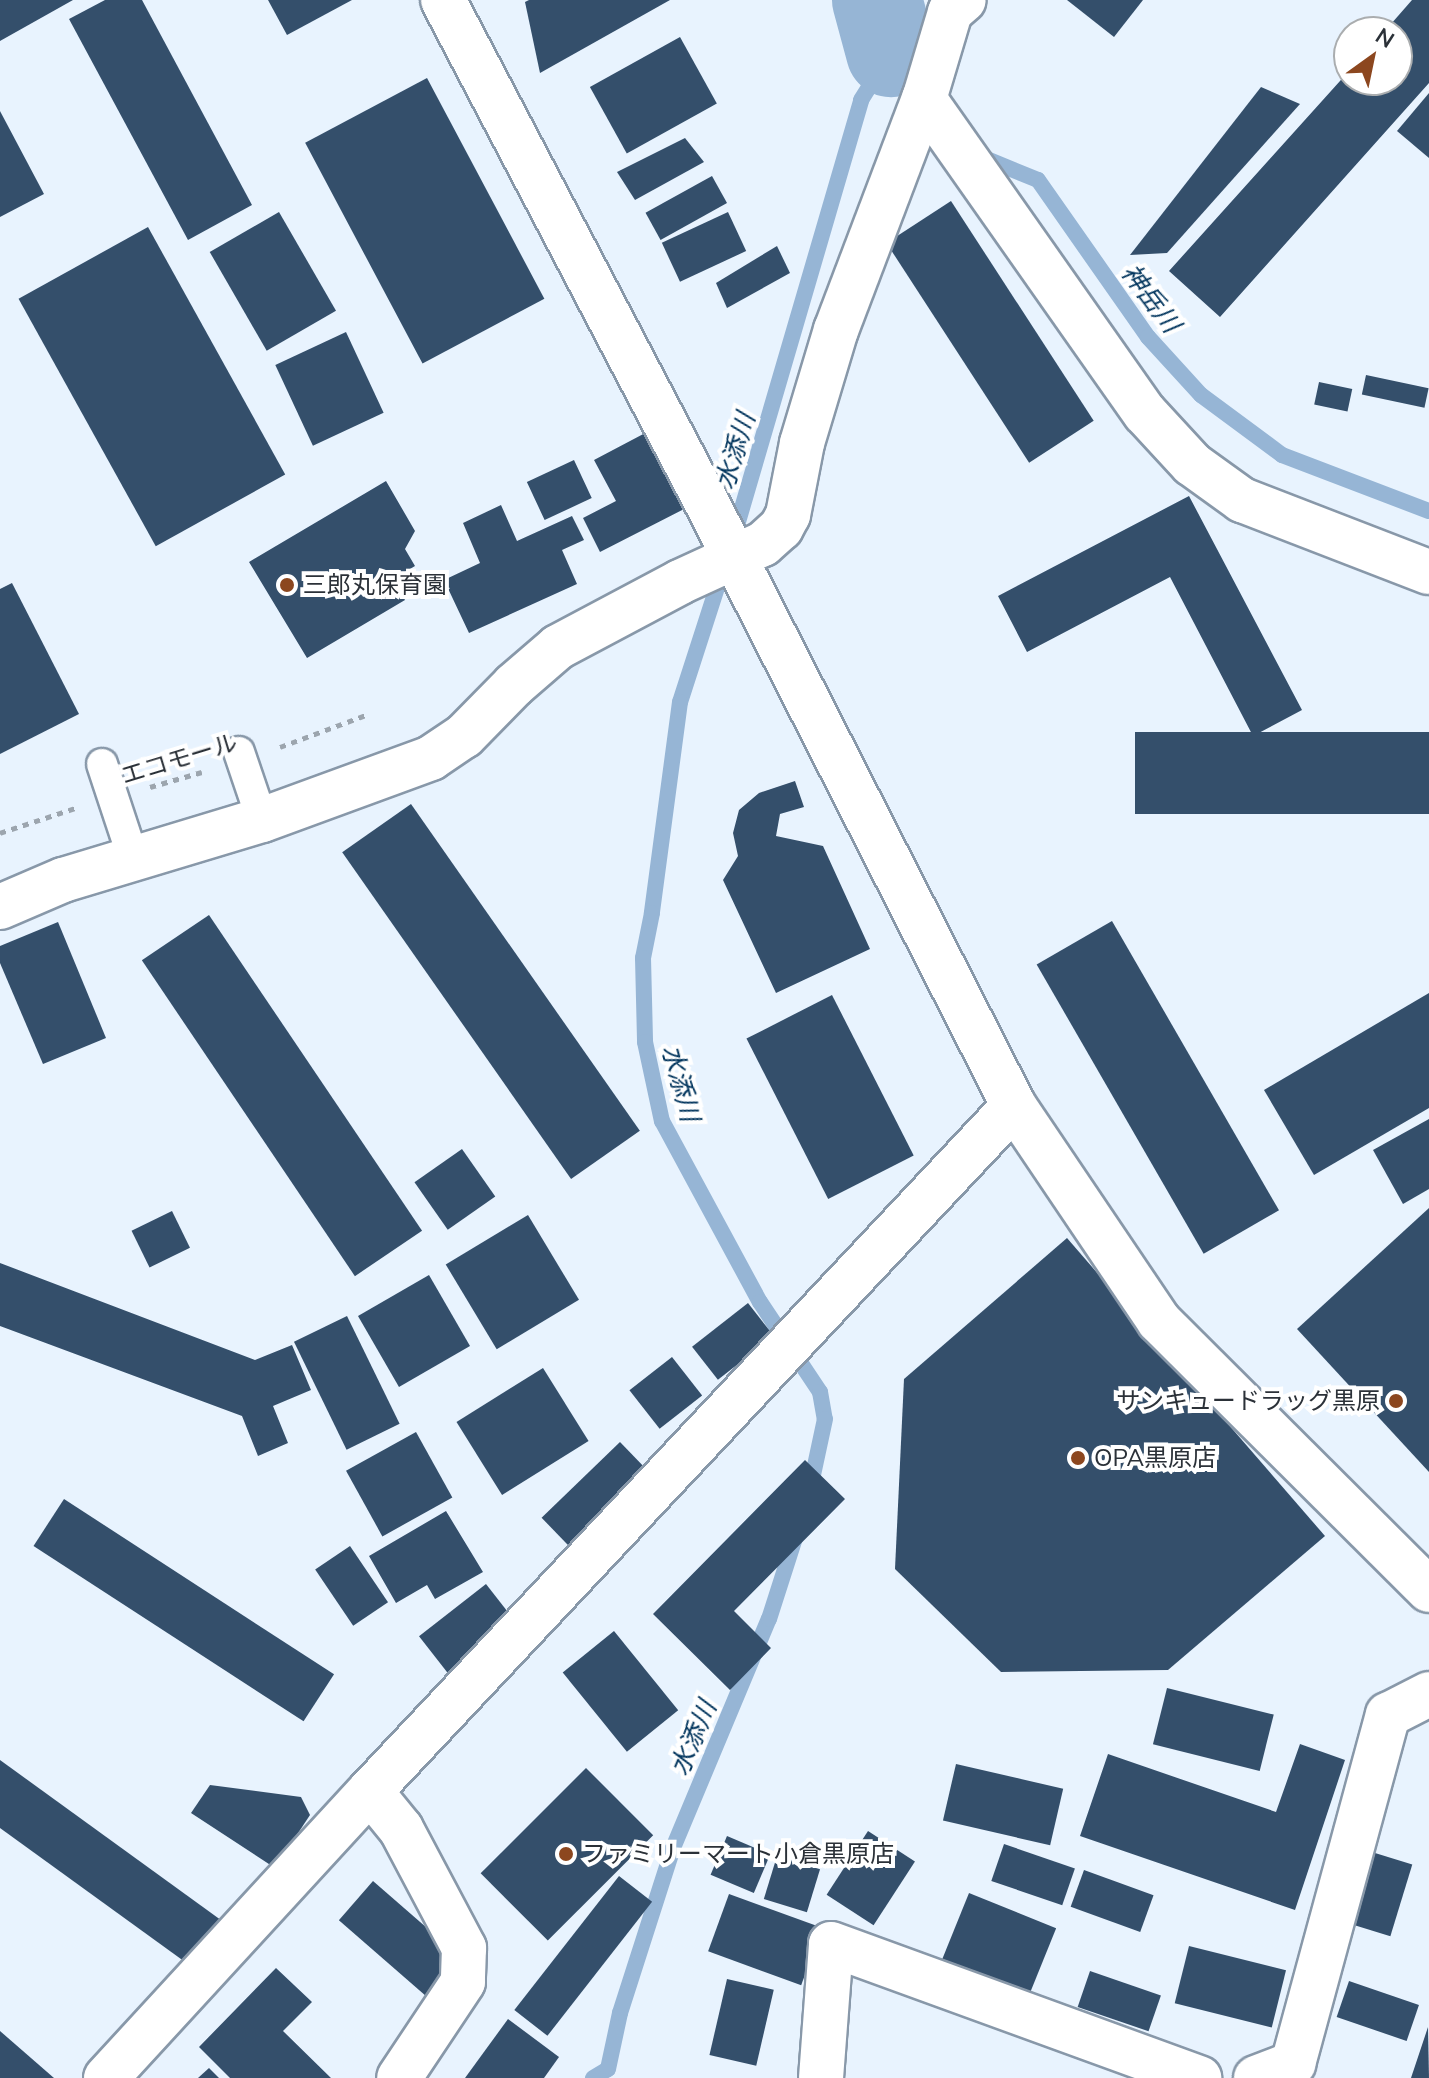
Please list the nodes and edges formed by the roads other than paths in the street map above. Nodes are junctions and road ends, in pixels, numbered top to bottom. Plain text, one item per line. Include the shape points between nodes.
1 (443, 0) edge
2 (949, 14) edge
3 (925, 98) junction
4 (748, 562) junction
5 (1429, 572) edge
6 (240, 756) road end
7 (102, 764) dead end
8 (262, 820) junction
9 (134, 861) junction
10 (0, 907) edge
11 (1014, 1106) junction
12 (1429, 1590) edge
13 (1429, 1694) edge
14 (370, 1791) junction
15 (106, 2078) edge
16 (399, 2078) edge
17 (821, 2078) edge
18 (1199, 2078) edge
19 (1256, 2078) edge

1 - 4 street via 709,507
2 - 3 street
3 - 4 street via 836,330 802,443 788,515
3 - 5 street via 1145,413 1192,464 1242,500
4 - 8 street via 680,582 558,647 464,736 431,758
4 - 11 street
6 - 8 lane
7 - 9 lane
8 - 9 street
9 - 10 street via 63,880
11 - 12 street via 1159,1321
11 - 14 street
13 - 19 street via 1388,1715 1293,2064
14 - 15 street
14 - 16 street via 401,1829 464,1948 463,1982
17 - 18 street via 831,1944

